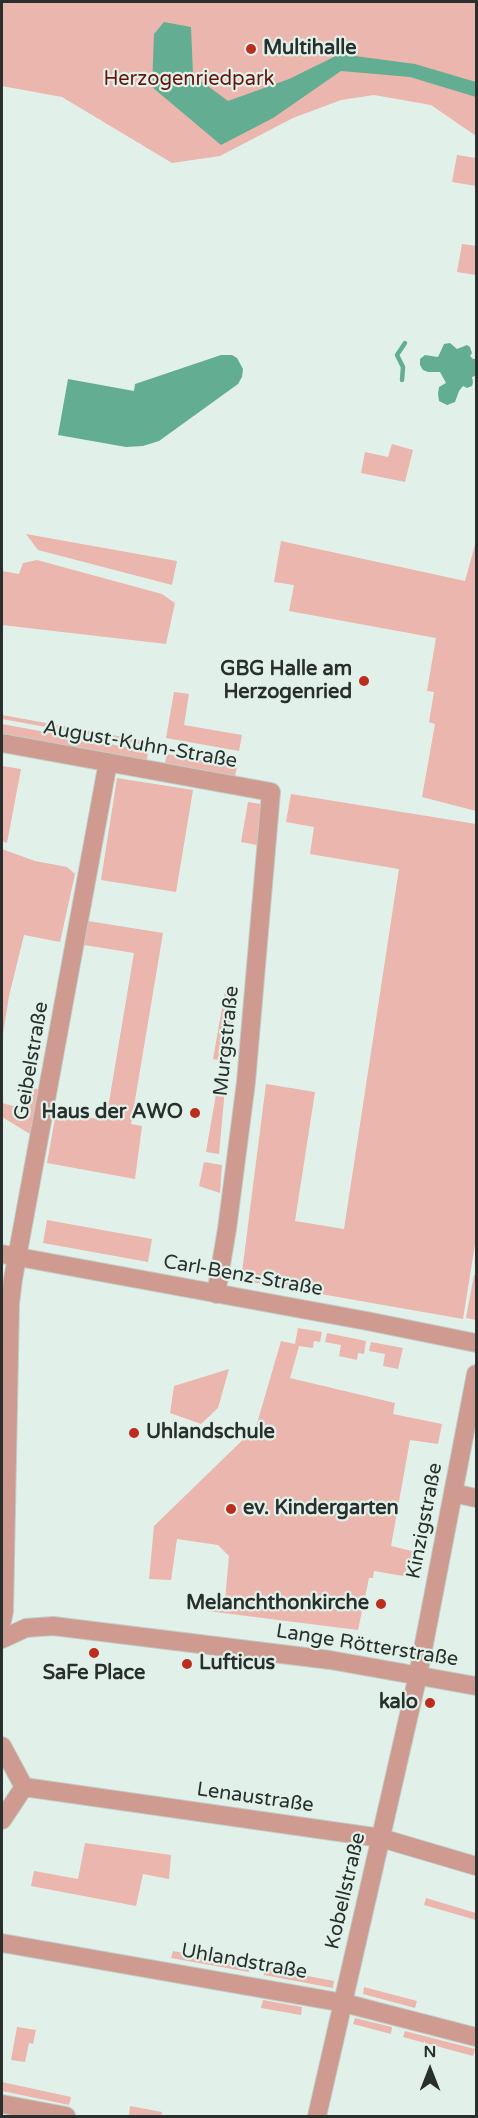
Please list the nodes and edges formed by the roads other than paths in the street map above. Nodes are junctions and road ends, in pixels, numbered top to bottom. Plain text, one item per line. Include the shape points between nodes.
1 (2, 743) edge
2 (108, 762) junction
3 (271, 792) joint
4 (11, 1261) edge
5 (216, 1294) junction
6 (477, 1343) edge
7 (477, 1374) edge
8 (5, 1409) edge
9 (453, 1493) junction
10 (477, 1498) edge
11 (2, 1621) edge
12 (2, 1639) edge
13 (418, 1676) junction
14 (477, 1686) edge
15 (2, 1746) edge
16 (24, 1787) junction
17 (2, 1820) edge
18 (381, 1838) junction
19 (477, 1866) edge
20 (2, 1943) edge
21 (344, 2003) junction
22 (477, 2037) edge
23 (2, 2104) edge
24 (66, 2116) edge
25 (317, 2116) edge

1 - 2 street, August-Kuhn-Straße
2 - 3 street, August-Kuhn-Straße
2 - 4 street, Geibelstraße
3 - 5 street, Murgstraße via 246,1082
4 - 5 street, Carl-Benz-Straße
4 - 8 street, Geibelstraße
5 - 6 street, Carl-Benz-Straße
7 - 9 street, Kinzigstraße
8 - 11 street, Geibelstraße
9 - 10 street
9 - 13 street, Kinzigstraße
12 - 13 street, Lange Rötterstraße via 26,1628 53,1626 330,1660
13 - 14 street, Lange Rötterstraße
13 - 18 street, Kobellstraße
15 - 16 street
16 - 17 street
16 - 18 street, Lenaustraße
18 - 19 street, Lenaustraße
18 - 21 street, Kobellstraße
20 - 21 street, Uhlandstraße
21 - 22 street, Uhlandstraße
21 - 25 street, Kobellstraße
23 - 24 street

